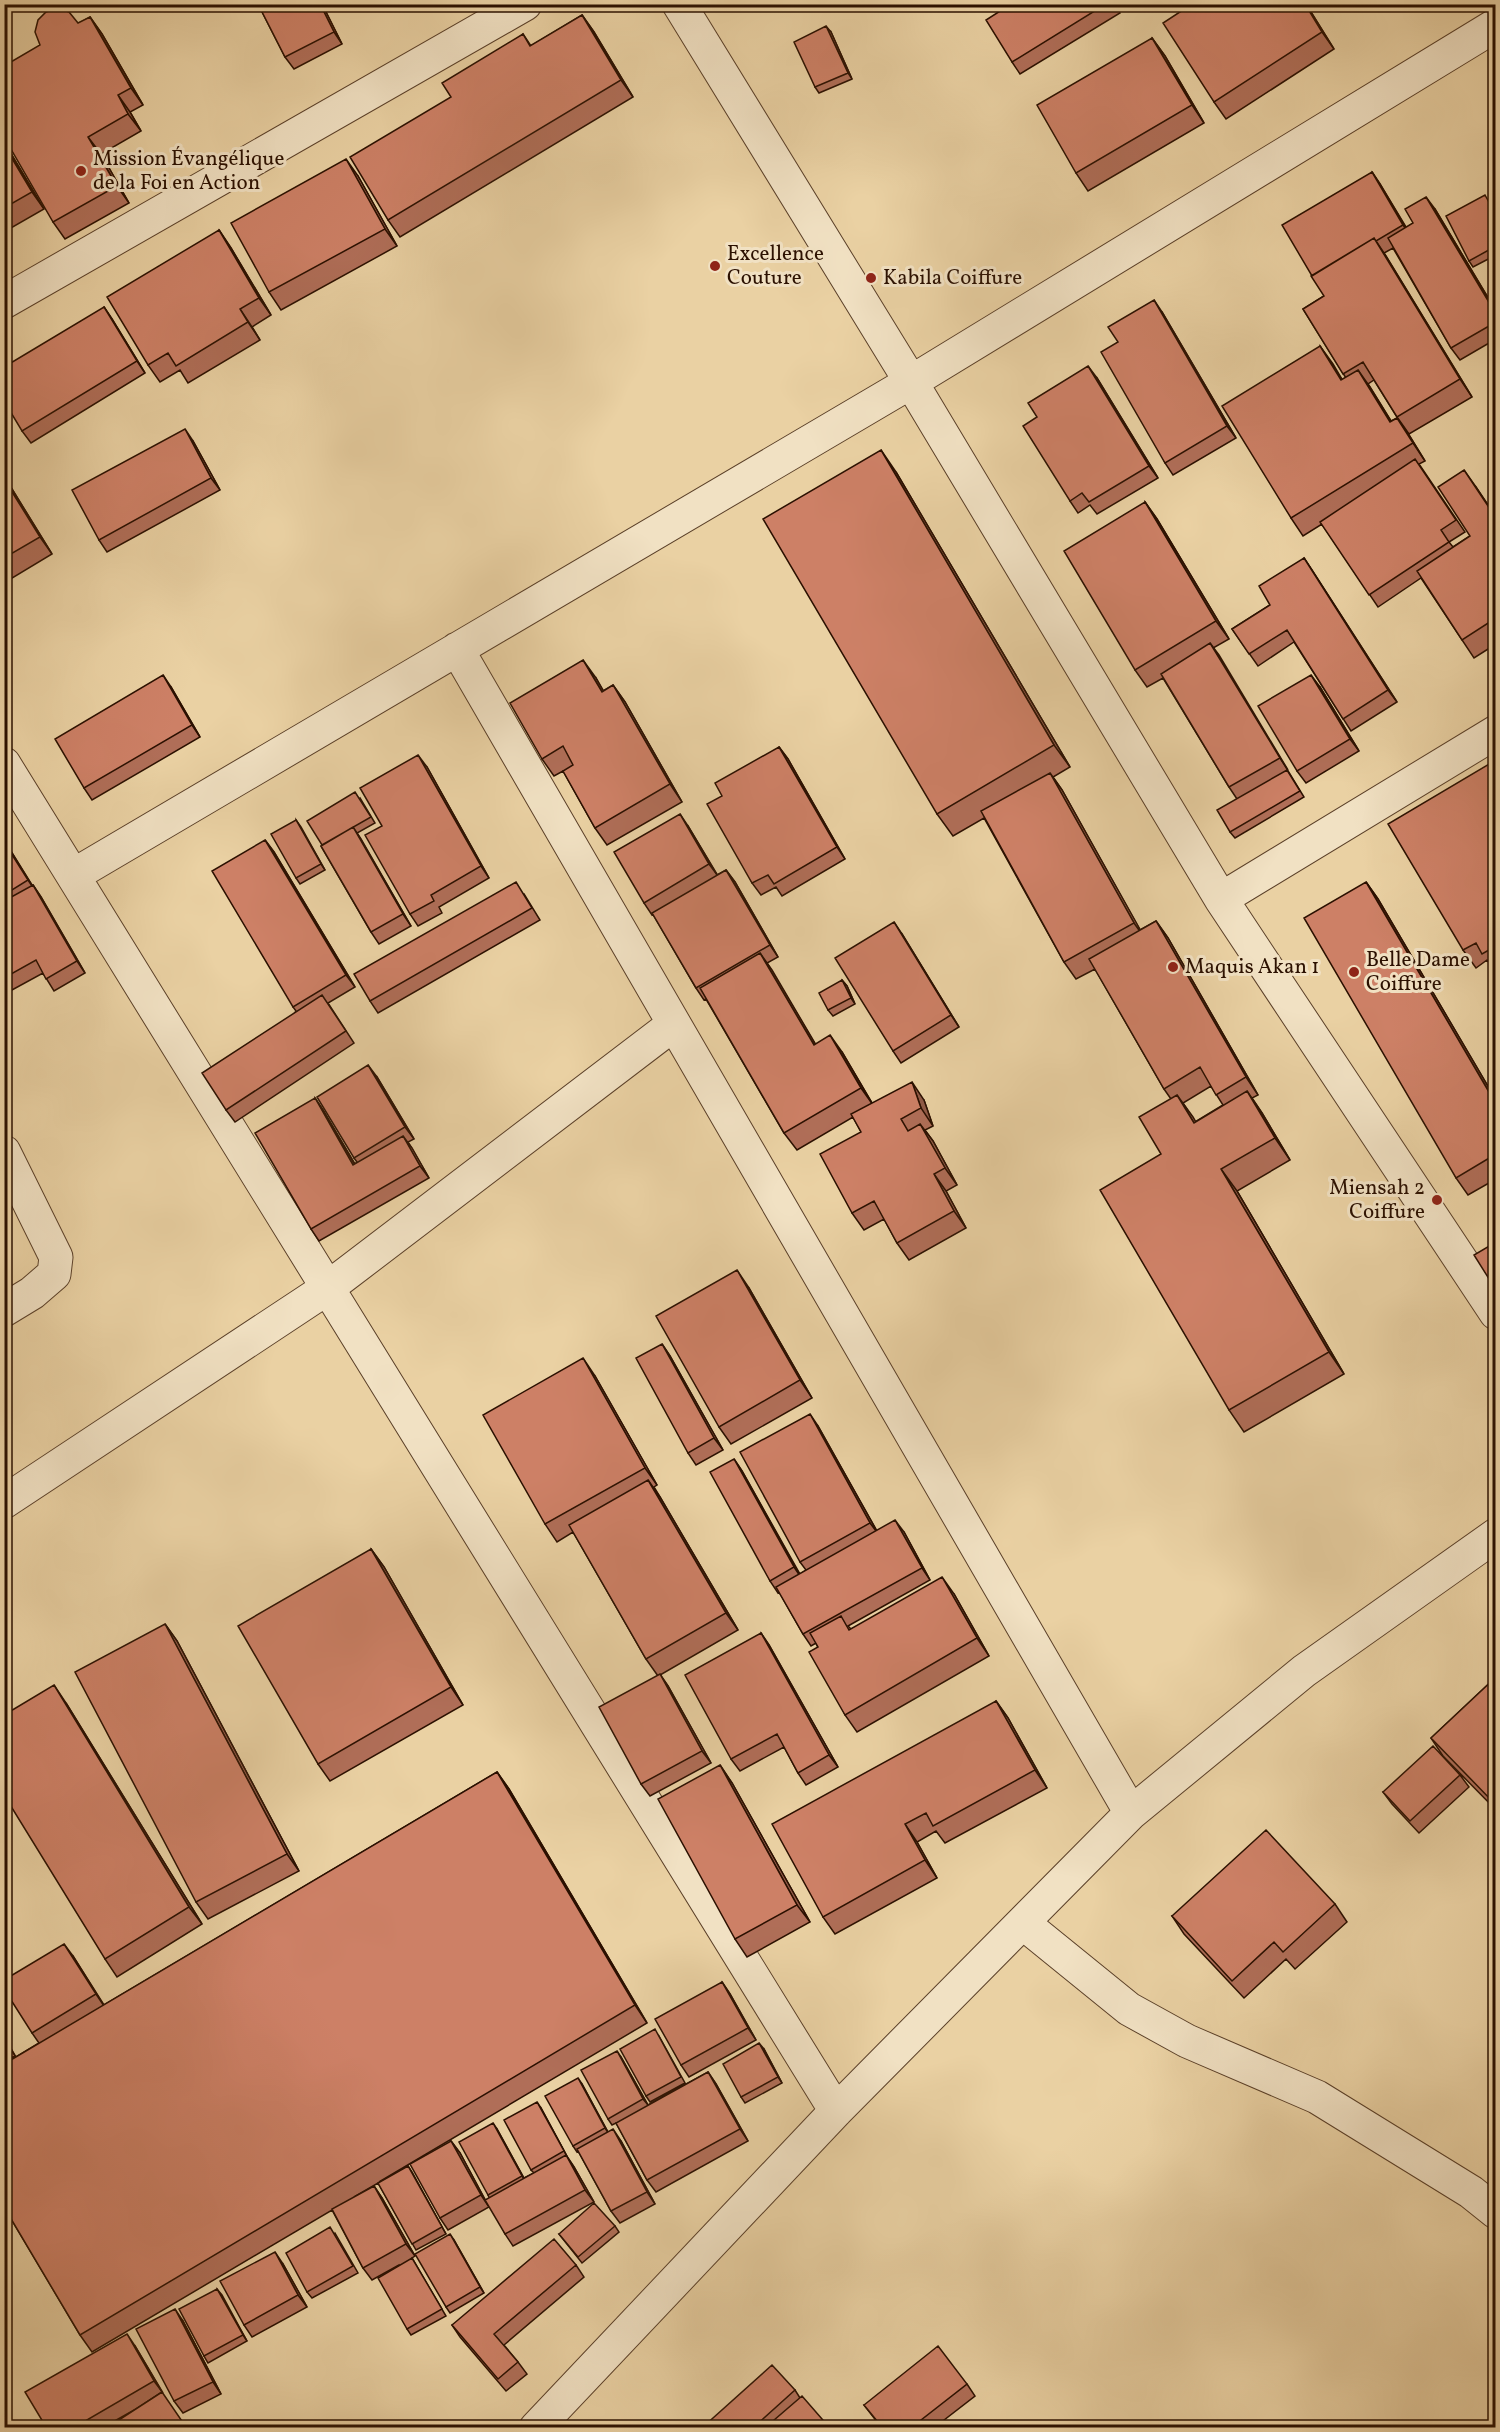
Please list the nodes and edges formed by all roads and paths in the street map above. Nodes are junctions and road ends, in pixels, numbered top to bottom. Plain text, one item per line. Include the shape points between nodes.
1 (525, 4) edge
2 (679, 4) edge
3 (1496, 25) edge
4 (4, 302) edge
5 (911, 382) junction
6 (457, 649) junction
7 (1496, 732) edge
8 (4, 764) edge
9 (75, 875) junction
10 (1221, 899) junction
11 (674, 1024) junction
12 (4, 1152) edge
13 (328, 1287) junction
14 (4, 1310) edge
15 (1496, 1312) edge
16 (4, 1502) edge
17 (1496, 1535) edge
18 (1131, 1813) junction
19 (1023, 1923) junction
20 (836, 2111) junction
21 (1496, 2212) edge
22 (536, 2427) edge

1 - 4 street
2 - 5 street
3 - 5 street
5 - 6 street
5 - 10 street
6 - 9 street
6 - 11 street
7 - 10 street
8 - 9 street
9 - 13 street
10 - 15 street
11 - 13 street
11 - 18 street
12 - 14 street via 56,1257 54,1274
13 - 16 street
13 - 20 street
17 - 18 street via 1304,1671
18 - 19 street
19 - 20 street
19 - 21 street via 1129,2009 1187,2041 1317,2097 1471,2192
20 - 22 street

